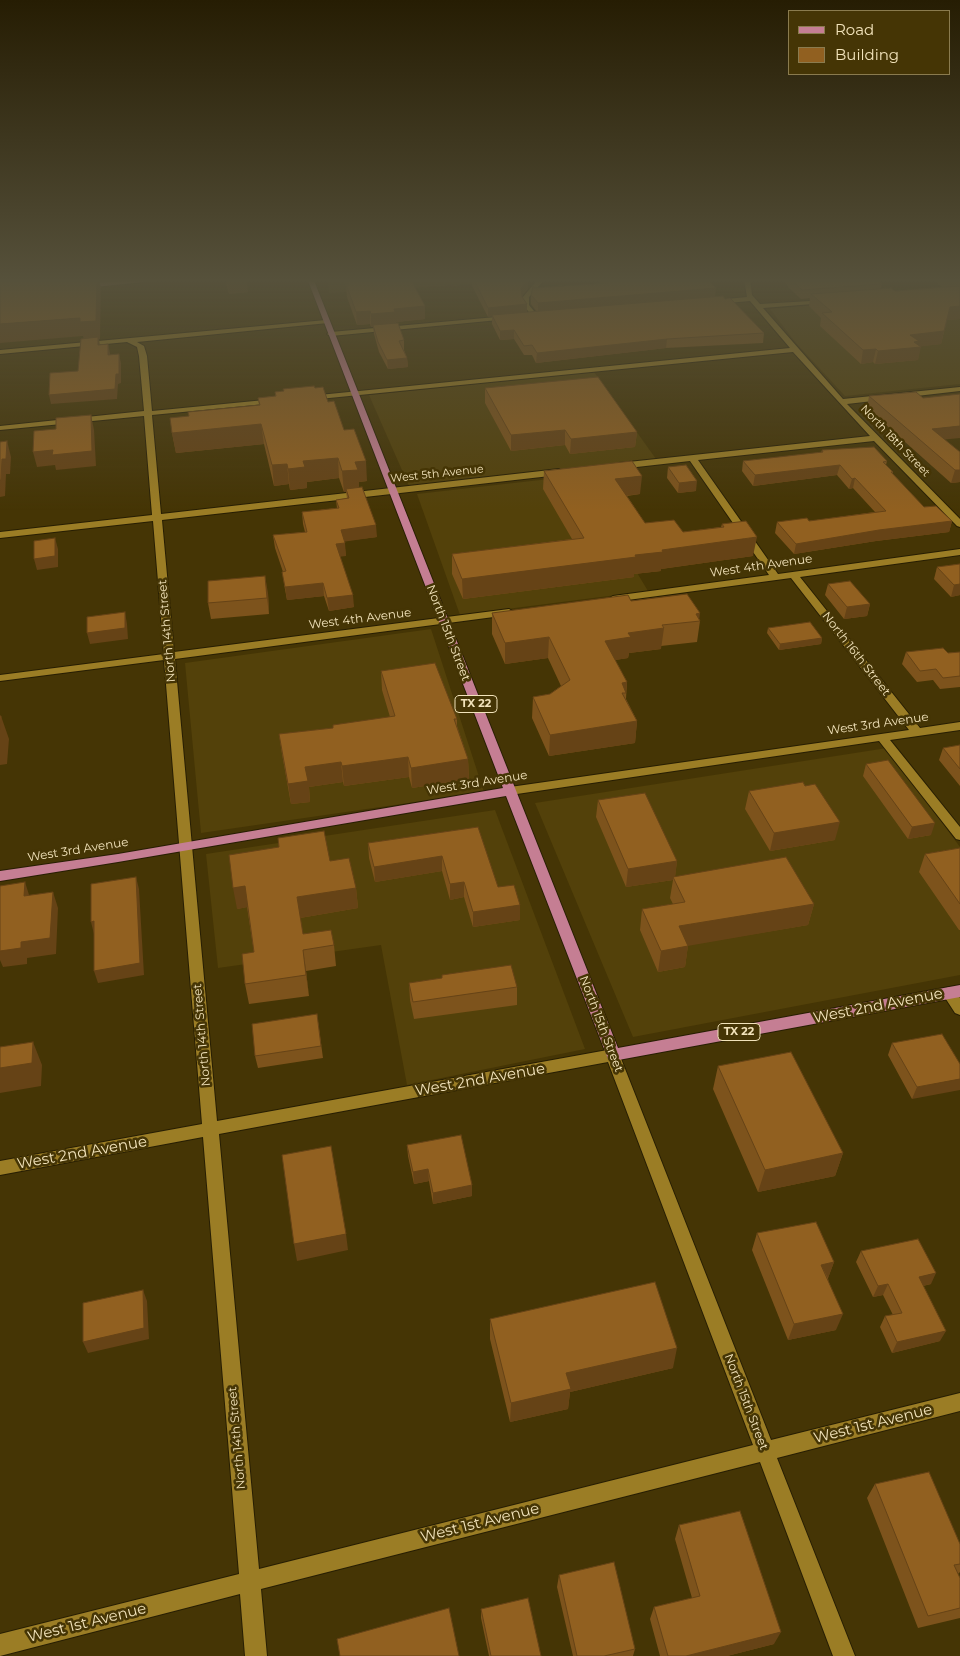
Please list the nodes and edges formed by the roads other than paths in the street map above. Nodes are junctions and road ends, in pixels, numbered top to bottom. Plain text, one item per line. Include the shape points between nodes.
1 (143, 355) edge
2 (340, 355) edge
3 (741, 355) edge
4 (800, 355) edge
5 (960, 389) edge
6 (355, 393) junction
7 (296, 399) edge
8 (286, 400) edge
9 (841, 402) junction
10 (148, 413) junction
11 (0, 428) edge
12 (876, 438) junction
13 (692, 458) junction
14 (614, 467) edge
15 (568, 471) edge
16 (393, 490) junction
17 (157, 518) junction
18 (960, 524) edge
19 (0, 535) edge
20 (960, 552) edge
21 (793, 574) junction
22 (775, 577) junction
23 (606, 600) edge
24 (520, 611) edge
25 (444, 621) junction
26 (169, 656) junction
27 (0, 678) edge
28 (960, 726) edge
29 (918, 733) junction
30 (883, 738) junction
31 (510, 791) junction
32 (960, 836) edge
33 (186, 846) junction
34 (0, 876) edge
35 (955, 992) edge
36 (960, 1009) edge
37 (613, 1055) junction
38 (210, 1130) junction
39 (0, 1168) edge
40 (960, 1402) edge
41 (765, 1452) junction
42 (249, 1582) junction
43 (0, 1645) edge
44 (256, 1656) edge
45 (844, 1656) edge

1 - 10 street, North 14th Street
2 - 6 main road, TX 22
3 - 6 street
4 - 9 street, North 18th Street
5 - 9 street
6 - 7 street
6 - 16 main road, North 15th Street / TX 22
8 - 10 street
9 - 12 street, North 18th Street
10 - 11 street
10 - 17 street, North 14th Street
12 - 13 street
12 - 18 street, North 18th Street
13 - 14 street
13 - 22 street
15 - 16 street, West 5th Avenue
16 - 17 street, West 5th Avenue
16 - 25 main road, North 15th Street / TX 22
17 - 19 street, West 5th Avenue
17 - 26 street, North 14th Street
20 - 21 street, West 4th Avenue
21 - 22 street, West 4th Avenue
21 - 29 street, North 16th Street
22 - 23 street, West 4th Avenue
24 - 25 street, West 4th Avenue
25 - 26 street, West 4th Avenue
25 - 31 main road, North 15th Street / TX 22
26 - 27 street, West 4th Avenue
26 - 33 street, North 14th Street
28 - 29 street, West 3rd Avenue
29 - 30 street, West 3rd Avenue
30 - 31 street, West 3rd Avenue
30 - 32 street
31 - 33 main road, West 3rd Avenue
31 - 37 main road, North 15th Street / TX 22
33 - 34 main road, West 3rd Avenue
33 - 38 street, North 14th Street
35 - 36 street
35 - 37 main road, West 2nd Avenue / TX 22
37 - 38 street, West 2nd Avenue
37 - 41 street, North 15th Street
38 - 39 street, West 2nd Avenue
38 - 42 street, North 14th Street
40 - 41 street, West 1st Avenue
41 - 42 street, West 1st Avenue
41 - 45 street, North 15th Street
42 - 43 street, West 1st Avenue
42 - 44 street, North 14th Street

